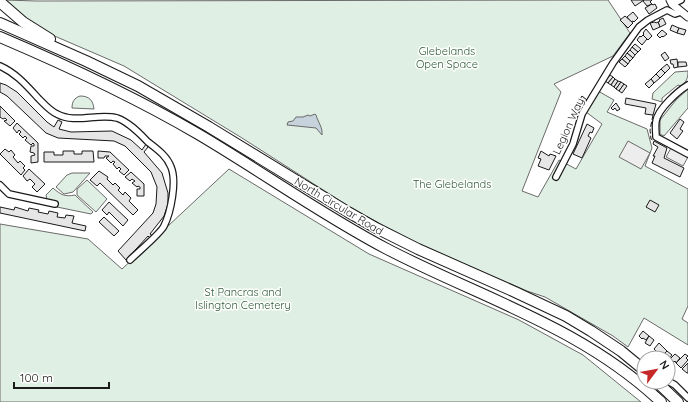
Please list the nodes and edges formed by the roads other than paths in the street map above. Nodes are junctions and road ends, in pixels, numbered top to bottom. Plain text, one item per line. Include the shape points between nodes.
1 (681, 0) edge
2 (0, 2) edge
3 (671, 2) edge
4 (681, 12) junction
5 (688, 17) edge
6 (0, 23) edge
7 (0, 37) edge
8 (86, 61) junction
9 (0, 66) edge
10 (688, 85) edge
11 (688, 154) edge
12 (556, 177) dead end
13 (0, 185) edge
14 (56, 204) dead end
15 (130, 260) dead end
16 (636, 363) edge
17 (676, 387) edge
18 (665, 390) edge
19 (688, 398) edge
20 (661, 402) edge
21 (678, 402) edge

1 - 3 street
2 - 8 highway via 23,22
3 - 4 street
4 - 5 street
4 - 12 street, Legion Way via 675,14 667,10 639,27 613,62 582,114 573,144
6 - 8 highway, North Circular Road
7 - 20 highway, North Circular Road via 113,89 196,133 385,248 581,342 628,373
8 - 16 highway, North Circular Road via 197,119 376,228 566,316
9 - 15 street via 22,81 51,111 68,118 118,118 165,156 171,167 174,184 164,227
10 - 11 street via 666,104 656,120 656,137
13 - 14 street via 9,194
17 - 19 street
18 - 21 highway

